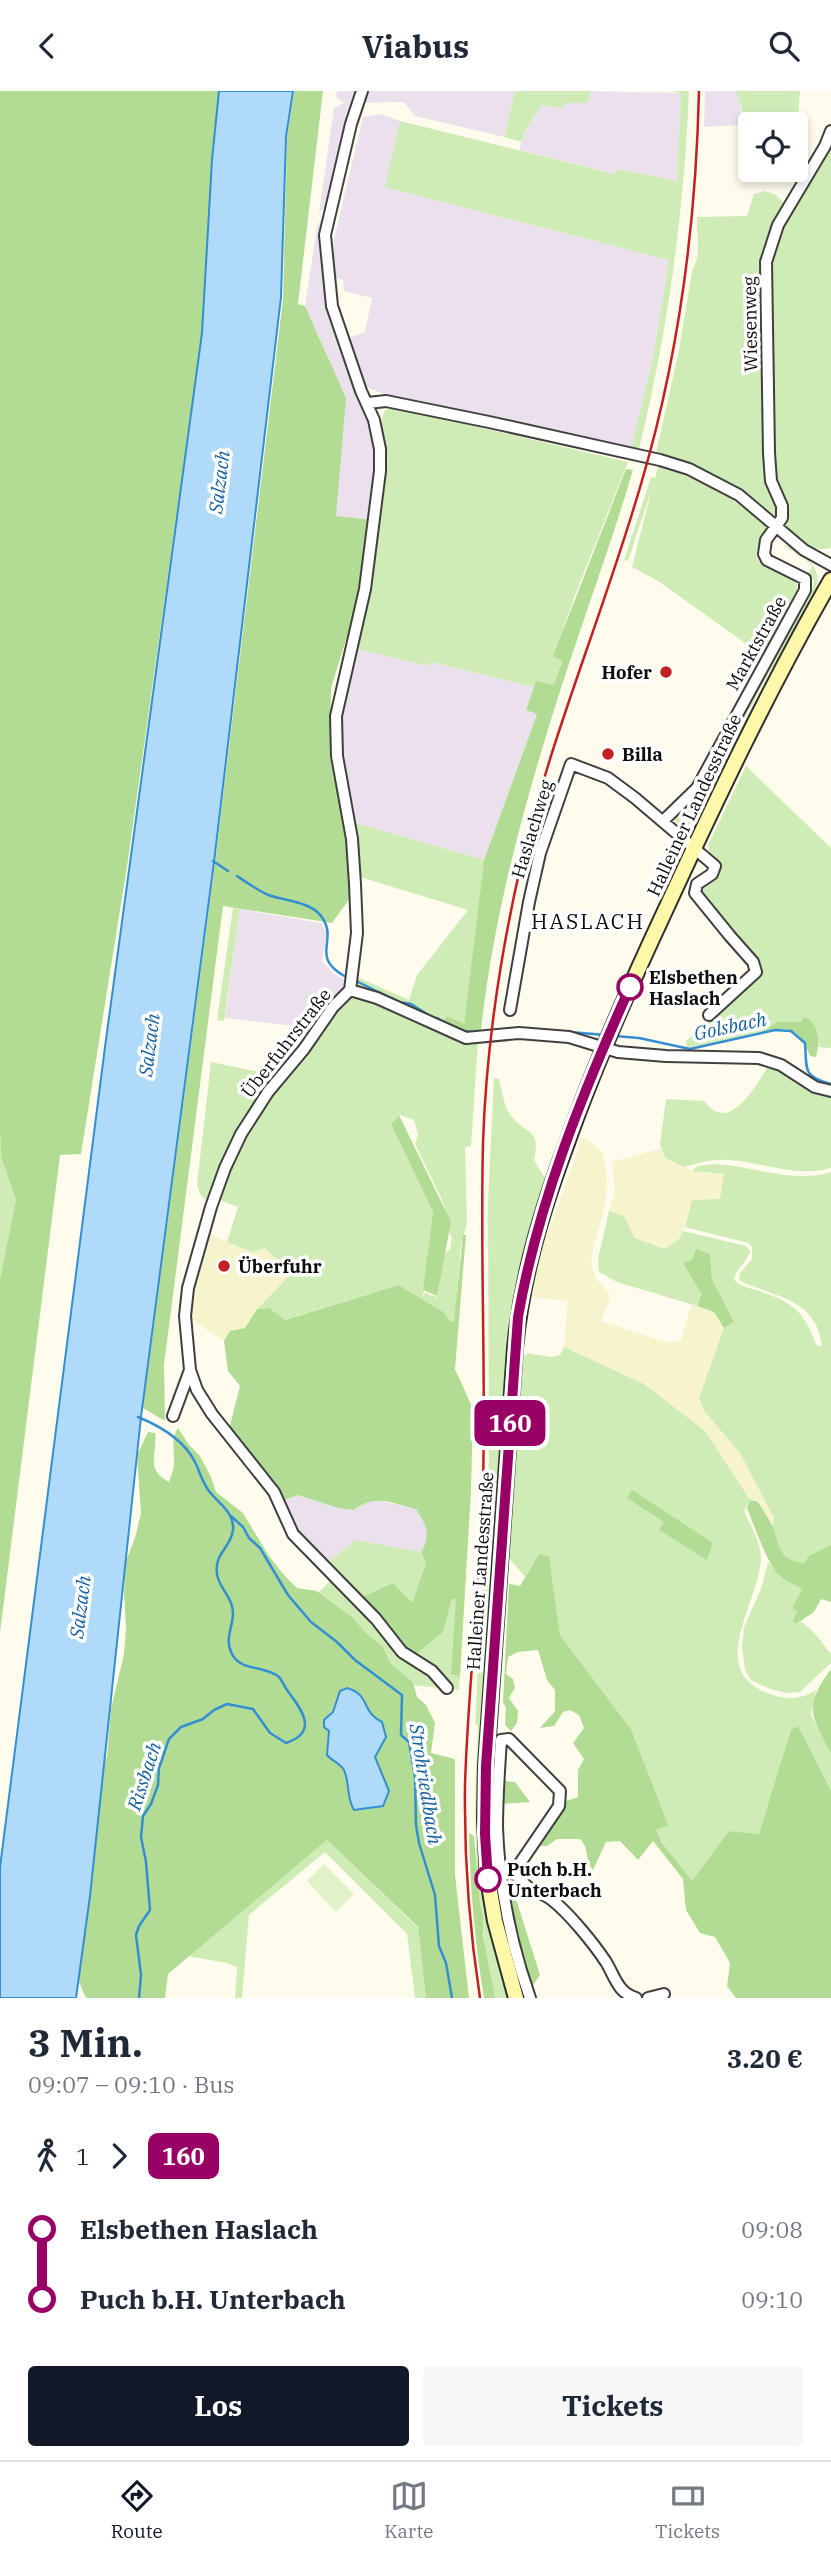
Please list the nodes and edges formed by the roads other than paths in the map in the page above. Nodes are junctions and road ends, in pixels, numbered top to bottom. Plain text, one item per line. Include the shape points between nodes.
1 (362, 91) edge
2 (831, 131) edge
3 (368, 403) junction
4 (776, 529) junction
5 (831, 565) edge
6 (831, 580) edge
7 (663, 821) junction
8 (694, 848) junction
9 (350, 990) junction
10 (510, 1010) dead end
11 (709, 1015) dead end
12 (607, 1039) junction
13 (831, 1091) edge
14 (190, 1370) junction
15 (173, 1416) dead end
16 (447, 1688) dead end
17 (501, 1869) junction
18 (514, 1872) junction
19 (664, 1994) dead end
20 (516, 1998) edge
21 (530, 1998) edge
22 (636, 1998) edge
23 (648, 1998) edge

1 - 3 street via 325,235 332,306
2 - 4 street, Wiesenweg via 778,225 766,262 769,453 771,481 782,506
3 - 4 street via 386,401 489,422 690,469 739,495
3 - 9 street via 378,433 380,471 363,602 336,716 337,756 355,884 357,933
4 - 5 street
4 - 7 street, Marktstraße via 766,540 764,554 767,560 805,579 805,590 697,788
6 - 8 main road, Halleiner Landesstraße via 752,726
7 - 8 street, Haslachweg
7 - 10 street, Haslachweg via 608,778 571,764 540,853
8 - 11 street, Haslachweg via 715,866 712,874 697,884 695,893 756,966 754,976
8 - 12 main road, Halleiner Landesstraße
9 - 12 street, Überfuhrstraße via 466,1038 528,1034
9 - 14 street, Überfuhrstraße via 268,1092 225,1168 188,1288 185,1316
12 - 13 street, Überfuhrstraße via 618,1052 760,1058 781,1065 814,1087
12 - 20 main road, Halleiner Landesstraße via 540,1218 517,1327 485,1819 495,1921
14 - 15 street, Überfuhrstraße
14 - 16 street, Überfuhrstraße via 212,1414 274,1492 293,1534 402,1652 432,1671
17 - 18 street
17 - 18 street via 497,1827 500,1740 509,1739 561,1797 559,1807
17 - 21 street via 514,1948
18 - 22 street via 561,1908 604,1960 619,1987
19 - 23 street

